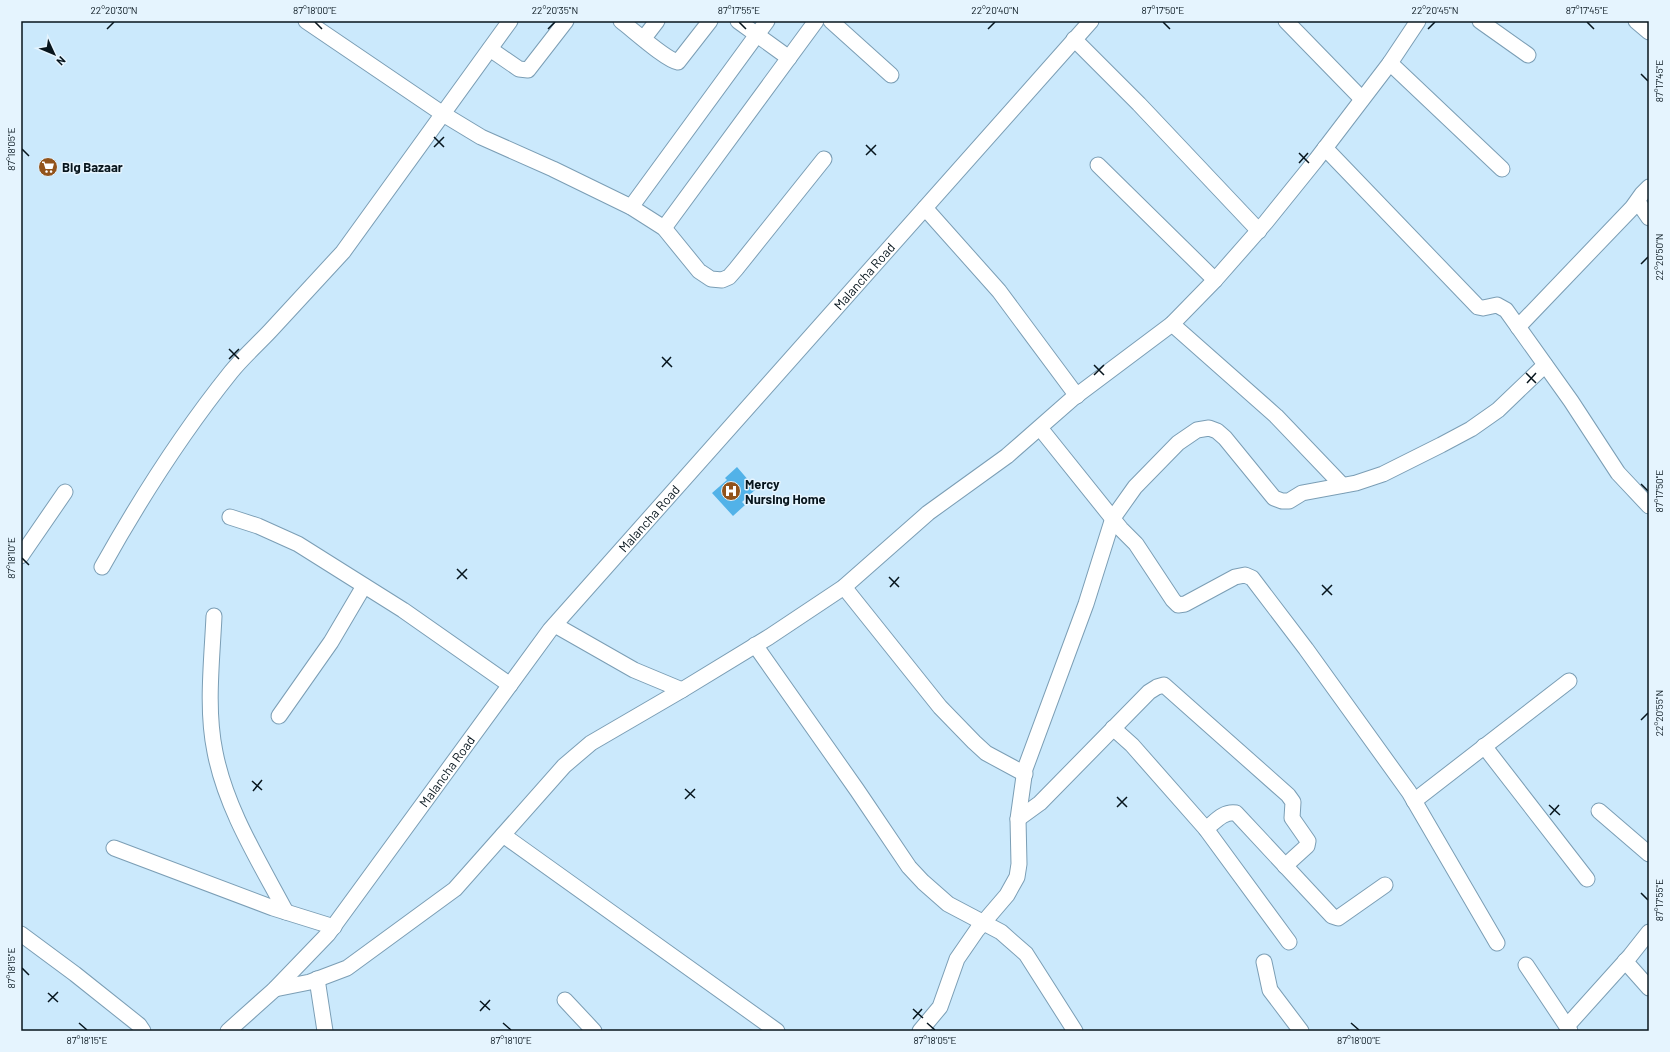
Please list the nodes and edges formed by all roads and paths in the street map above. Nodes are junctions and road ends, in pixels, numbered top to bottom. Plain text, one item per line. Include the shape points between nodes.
1 (306, 21) edge
2 (510, 21) edge
3 (566, 21) edge
4 (622, 21) edge
5 (657, 21) edge
6 (710, 21) edge
7 (738, 21) edge
8 (767, 21) edge
9 (816, 21) edge
10 (831, 21) edge
11 (1090, 21) edge
12 (1286, 21) edge
13 (1418, 21) edge
14 (1480, 21) edge
15 (1636, 21) edge
16 (1649, 32) edge
17 (757, 35) junction
18 (644, 38) junction
19 (1074, 39) junction
20 (490, 49) junction
21 (1528, 55) dead end
22 (789, 58) junction
23 (1390, 63) junction
24 (891, 76) dead end
25 (1362, 99) junction
26 (443, 114) junction
27 (1325, 148) junction
28 (824, 159) dead end
29 (1098, 165) dead end
30 (1502, 169) dead end
31 (1649, 187) edge
32 (1638, 202) junction
33 (631, 207) junction
34 (924, 208) junction
35 (1649, 218) edge
36 (664, 228) junction
37 (1259, 231) junction
38 (1215, 280) junction
39 (1172, 324) junction
40 (1518, 327) junction
41 (1545, 365) junction
42 (1077, 396) junction
43 (1040, 428) junction
44 (1342, 485) junction
45 (65, 492) dead end
46 (1649, 506) edge
47 (230, 517) dead end
48 (1112, 518) junction
49 (21, 556) edge
50 (102, 567) dead end
51 (364, 586) junction
52 (844, 587) junction
53 (214, 616) dead end
54 (554, 625) junction
55 (754, 645) junction
56 (1569, 681) dead end
57 (510, 685) junction
58 (682, 690) junction
59 (279, 716) dead end
60 (1113, 728) junction
61 (1484, 746) junction
62 (1025, 774) junction
63 (1414, 801) junction
64 (1599, 812) dead end
65 (1018, 819) junction
66 (1206, 830) junction
67 (504, 835) junction
68 (114, 848) dead end
69 (1649, 854) edge
70 (1285, 866) junction
71 (1586, 879) dead end
72 (1385, 885) dead end
73 (286, 912) junction
74 (984, 922) junction
75 (334, 927) junction
76 (1649, 932) edge
77 (21, 934) edge
78 (1289, 942) dead end
79 (1497, 943) dead end
80 (1625, 961) junction
81 (1264, 962) dead end
82 (1526, 965) dead end
83 (317, 980) junction
84 (1649, 988) edge
85 (275, 989) junction
86 (565, 1000) dead end
87 (1568, 1029) edge
88 (143, 1031) edge
89 (228, 1031) edge
90 (325, 1031) edge
91 (594, 1031) edge
92 (777, 1031) edge
93 (920, 1031) edge
94 (1075, 1031) edge
95 (1301, 1031) edge

1 - 26 street
2 - 20 street
3 - 20 street via 528,70 519,68
4 - 18 street
5 - 18 street
6 - 18 street via 678,62
7 - 17 street
8 - 17 street
9 - 22 street
10 - 24 street
11 - 19 street, Malancha Road
12 - 25 street
13 - 23 street
14 - 21 street
15 - 16 street
17 - 22 street
17 - 33 street
19 - 34 street, Malancha Road
19 - 37 street
20 - 26 street
22 - 36 street
23 - 25 street
23 - 30 street
25 - 27 street
26 - 33 street via 511,152 553,169
26 - 50 street via 343,252 232,370 174,450
27 - 37 street
27 - 40 street via 1478,307 1502,306
28 - 36 street via 729,277 722,280 711,278 699,271
29 - 38 street
31 - 32 street
32 - 35 street
32 - 40 street
33 - 36 street
34 - 42 street via 999,291
34 - 54 street, Malancha Road
37 - 38 street
38 - 39 street
39 - 42 street
39 - 44 street via 1276,416
40 - 41 street
41 - 44 street via 1498,410 1471,429 1383,474
41 - 46 street via 1618,473
42 - 43 street
43 - 48 street
43 - 52 street via 1008,456 928,513
44 - 48 street via 1302,494 1289,500 1274,498 1224,438 1209,428 1197,430 1178,443 1135,487
45 - 49 street
47 - 51 street via 298,544
48 - 62 street via 1086,604
48 - 63 street via 1136,544 1172,600 1178,605 1185,604 1235,577 1245,575 1252,578
51 - 57 street via 403,610
51 - 59 street via 331,642
52 - 55 street
52 - 62 street via 940,707 986,753
53 - 73 street via 211,717 215,752 236,815
54 - 57 street, Malancha Road
54 - 58 street via 634,670
55 - 58 street
55 - 74 street via 862,796 909,867 948,904
56 - 61 street
57 - 75 street, Malancha Road
58 - 67 street via 591,743 564,766
60 - 65 street via 1040,803
60 - 66 street
60 - 70 street via 1157,687 1164,685 1171,690 1293,802 1292,818 1308,841 1307,846
61 - 63 street
61 - 71 street
62 - 65 street
63 - 79 street
64 - 69 street
65 - 74 street via 1017,877
66 - 70 street via 1229,812 1236,813
66 - 78 street
67 - 83 street via 455,889 346,968
67 - 92 street
68 - 73 street
70 - 72 street via 1332,916 1338,918
73 - 75 street
74 - 93 street via 957,958 940,1007
74 - 94 street via 1006,936 1026,954
75 - 85 street, Malancha Road
76 - 80 street
77 - 88 street via 75,974 139,1025
80 - 84 street
80 - 87 street
81 - 95 street via 1270,990
82 - 87 street
83 - 85 street
83 - 90 street
85 - 89 street, Malancha Road
86 - 91 street

